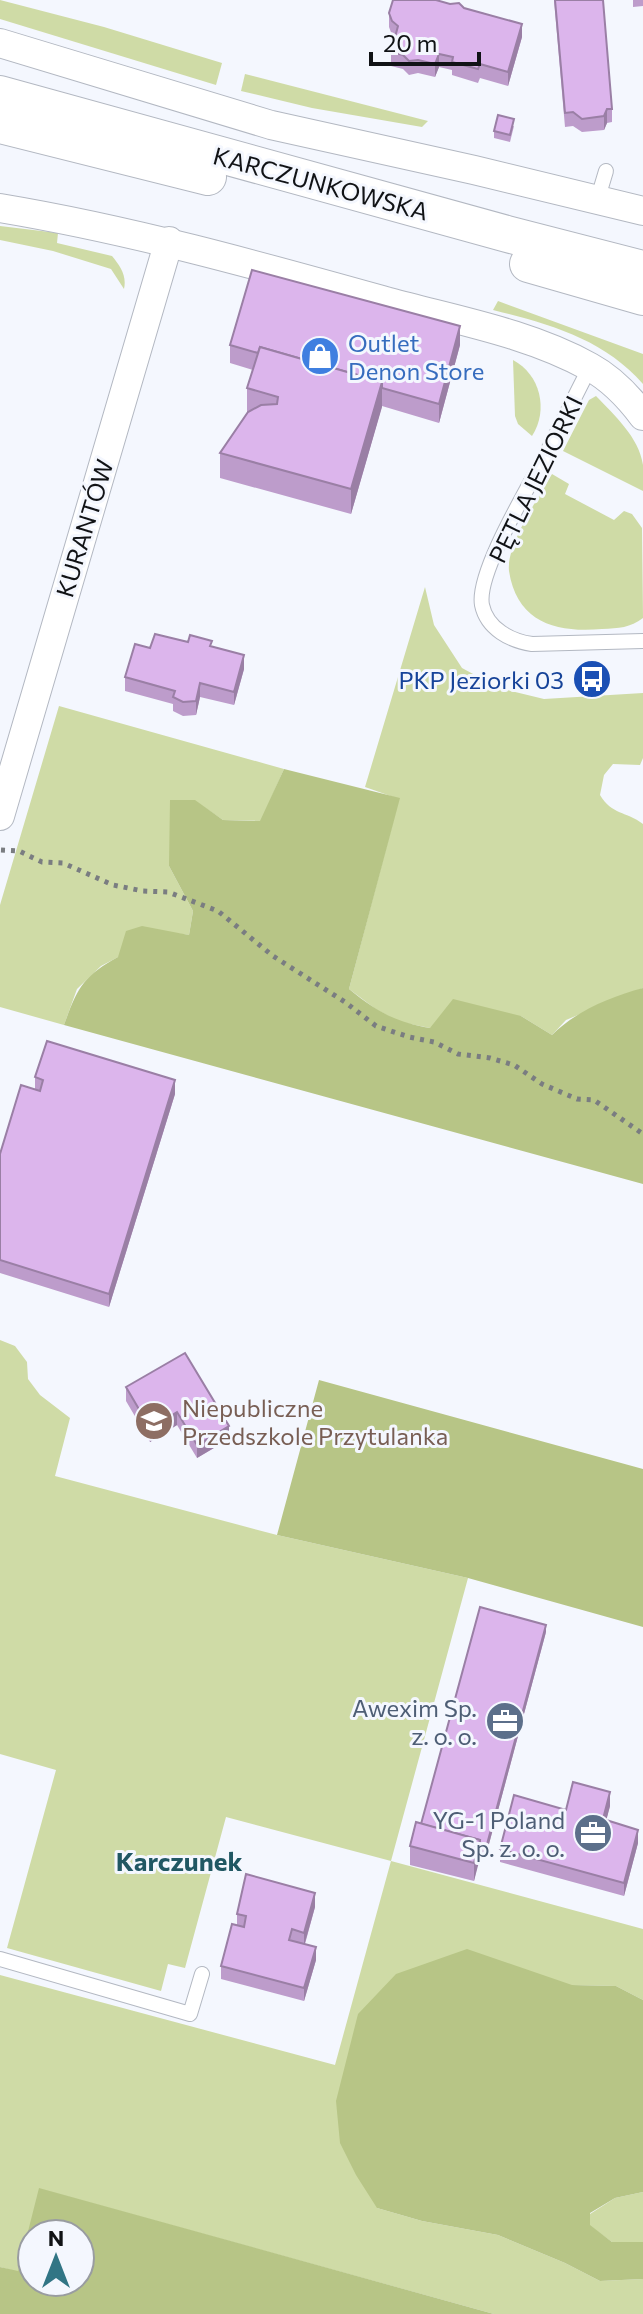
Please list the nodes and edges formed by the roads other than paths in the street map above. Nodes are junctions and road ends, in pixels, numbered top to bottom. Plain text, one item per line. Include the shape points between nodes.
1 (0, 43) edge
2 (0, 94) edge
3 (0, 125) edge
4 (606, 171) dead end
5 (597, 201) junction
6 (0, 208) edge
7 (643, 211) edge
8 (169, 241) junction
9 (643, 269) edge
10 (643, 297) edge
11 (590, 367) junction
12 (643, 416) edge
13 (643, 641) edge
14 (0, 816) edge
15 (0, 1959) edge
16 (202, 1974) dead end

1 - 5 street, KARCZUNKOWSKA via 271,125
2 - 9 street, KARCZUNKOWSKA
3 - 10 street, KARCZUNKOWSKA
4 - 5 lane
5 - 7 street, KARCZUNKOWSKA
6 - 8 street
8 - 11 street via 529,341
8 - 14 street, KURANTÓW
11 - 12 street via 613,382
11 - 13 lane, PĘTLA JEZIORKI via 513,514 484,584 482,604 498,630 517,642
15 - 16 lane via 190,2014

